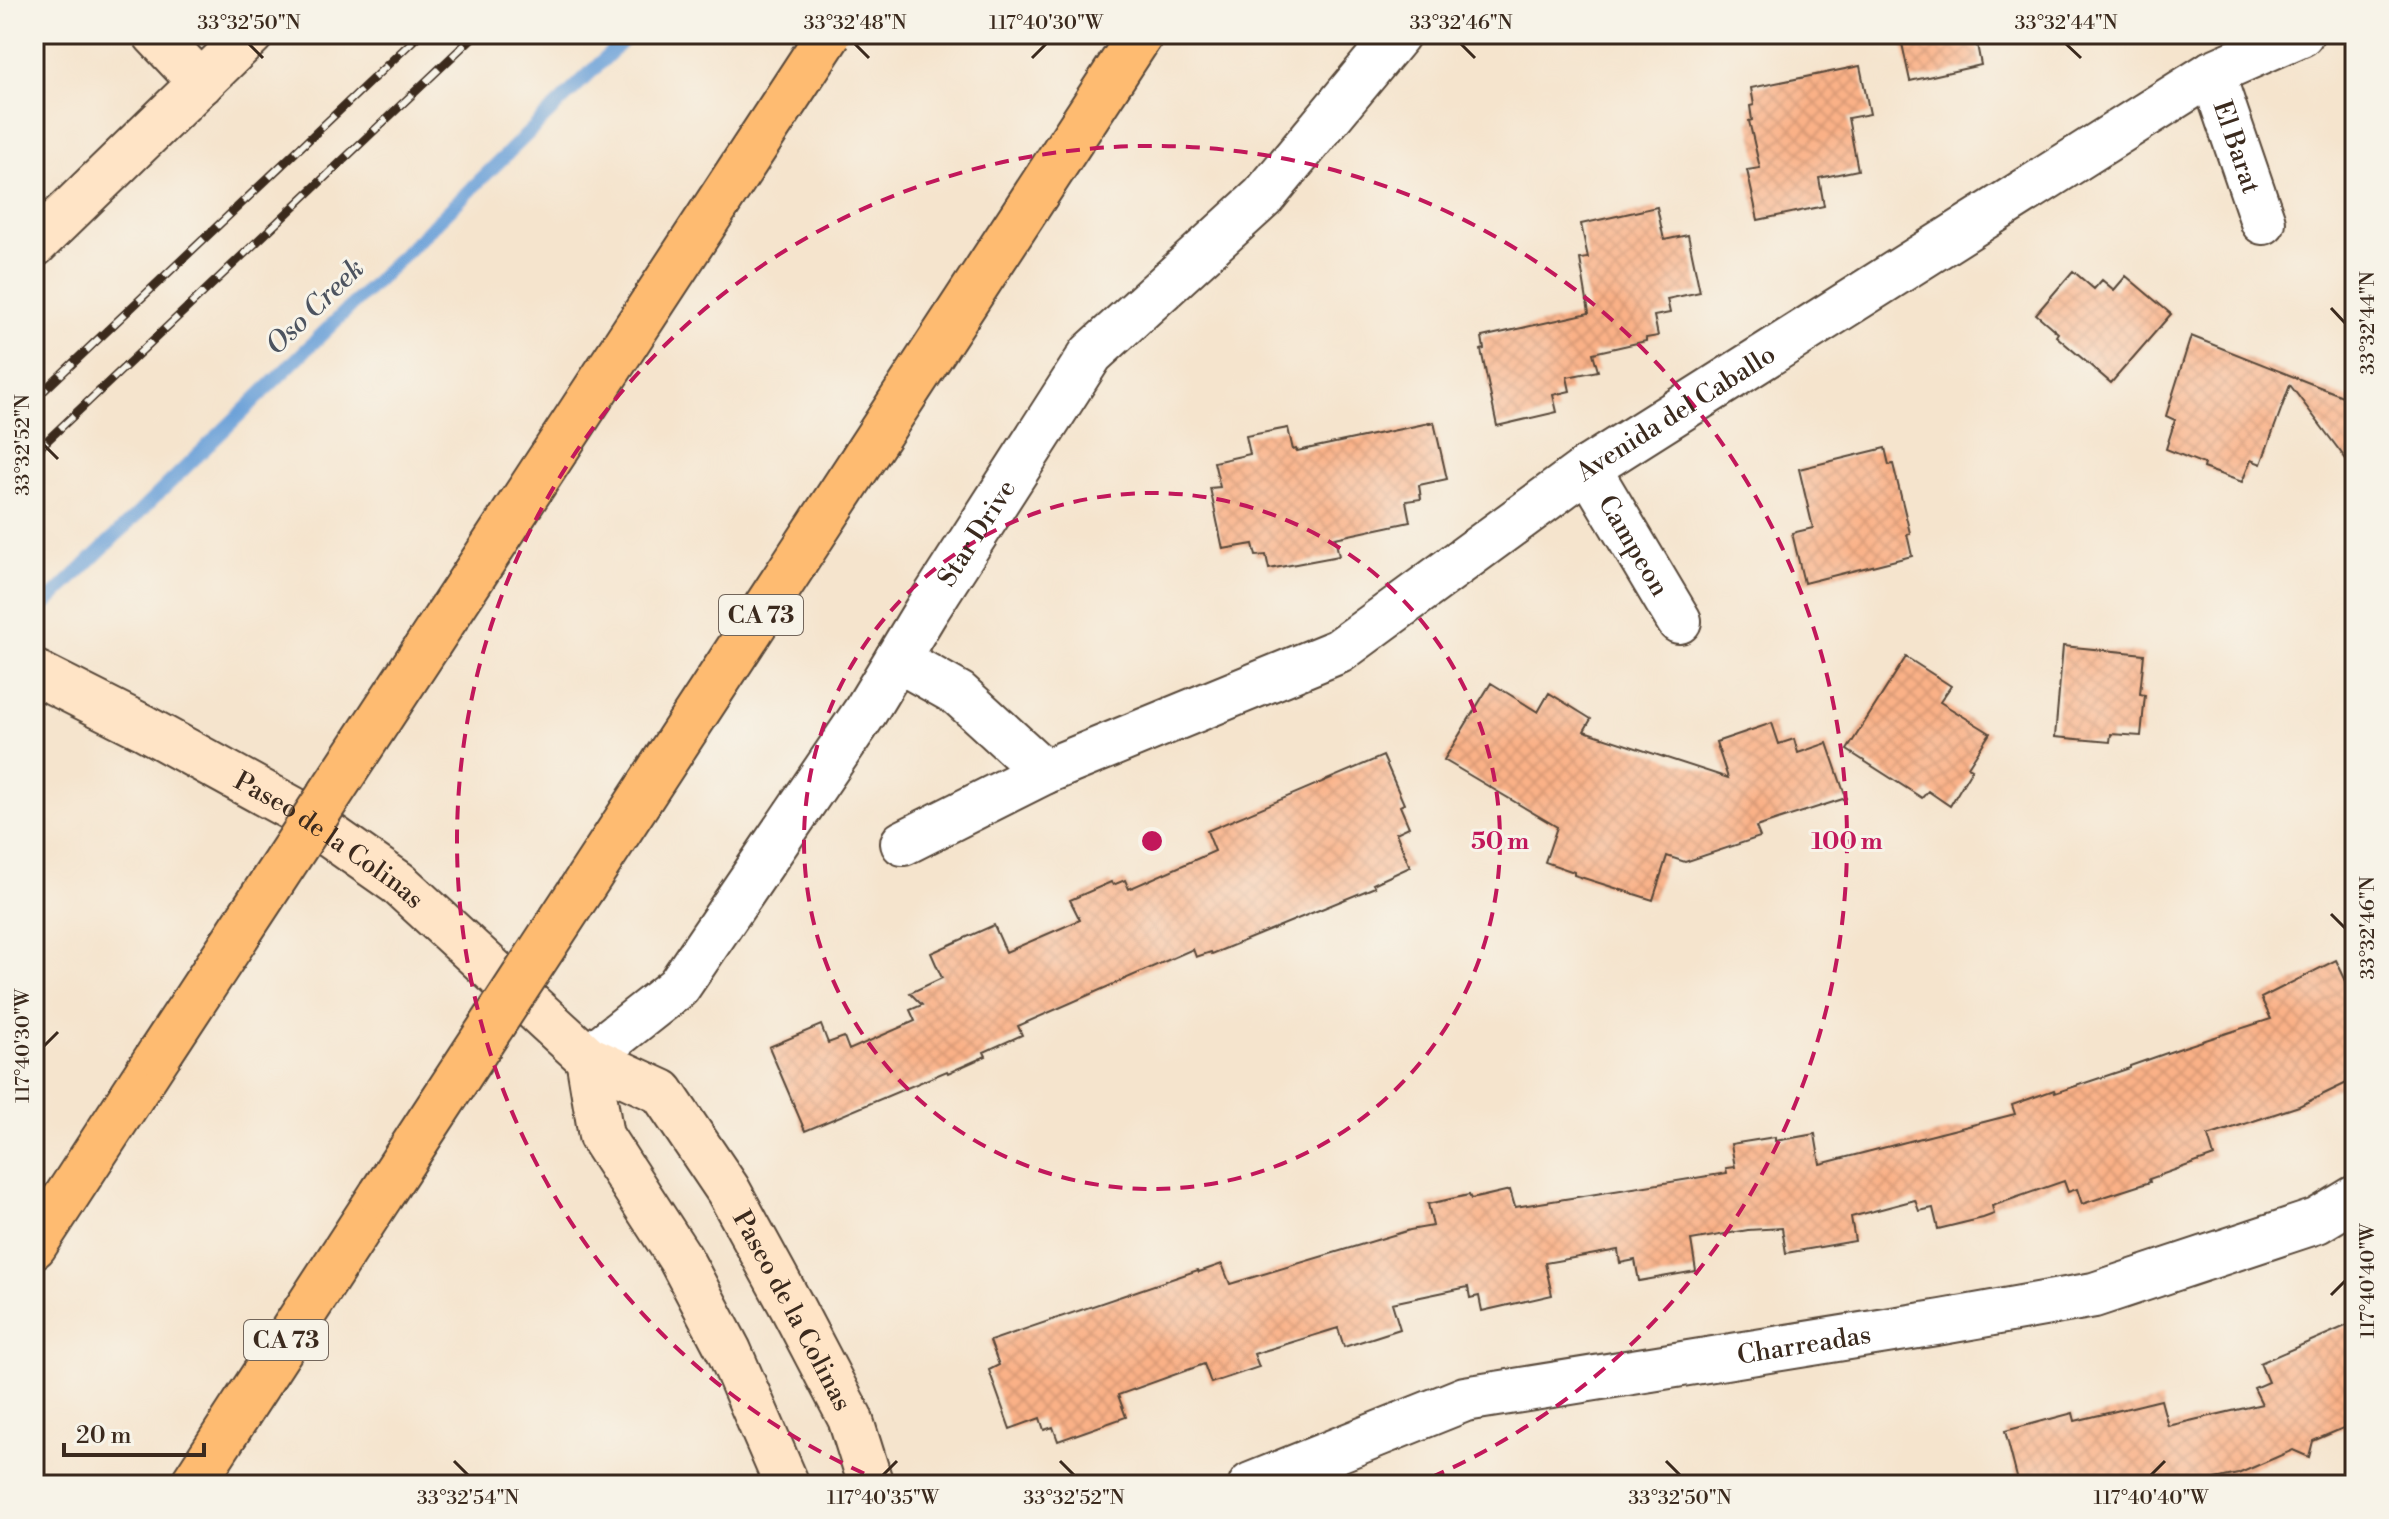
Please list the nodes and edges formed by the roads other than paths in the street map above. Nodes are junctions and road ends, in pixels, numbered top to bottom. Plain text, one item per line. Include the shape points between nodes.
1 (155, 34) edge
2 (251, 34) edge
3 (829, 34) edge
4 (1141, 34) edge
5 (1398, 34) edge
6 (2301, 34) edge
7 (2212, 73) junction
8 (201, 83) junction
9 (2263, 222) dead end
10 (34, 245) edge
11 (1588, 468) junction
12 (1679, 621) dead end
13 (897, 659) junction
14 (34, 672) edge
15 (1044, 772) junction
16 (903, 843) dead end
17 (588, 1058) junction
18 (2355, 1198) edge
19 (34, 1246) edge
20 (1262, 1483) edge
21 (192, 1485) edge
22 (787, 1485) edge
23 (871, 1485) edge

1 - 8 main road
2 - 8 main road
3 - 19 highway, bridge
4 - 21 highway, CA 73, bridge
5 - 13 street, Star Drive via 1263,197 1091,354
6 - 7 street, Avenida del Caballo
7 - 9 street, El Barat
7 - 11 street, Avenida del Caballo
8 - 10 main road
11 - 12 street, Campeon
11 - 15 street, Avenida del Caballo via 1339,651
13 - 15 street via 959,694
13 - 17 street, Star Drive via 678,987
14 - 17 main road, Paseo de la Colinas via 291,808 398,883
15 - 16 street, Avenida del Caballo
17 - 22 main road via 601,1136 680,1258 729,1351
17 - 23 main road, Paseo de la Colinas via 662,1092 728,1190 850,1418
18 - 20 street, Charreadas via 2317,1221 2094,1295 1465,1399

